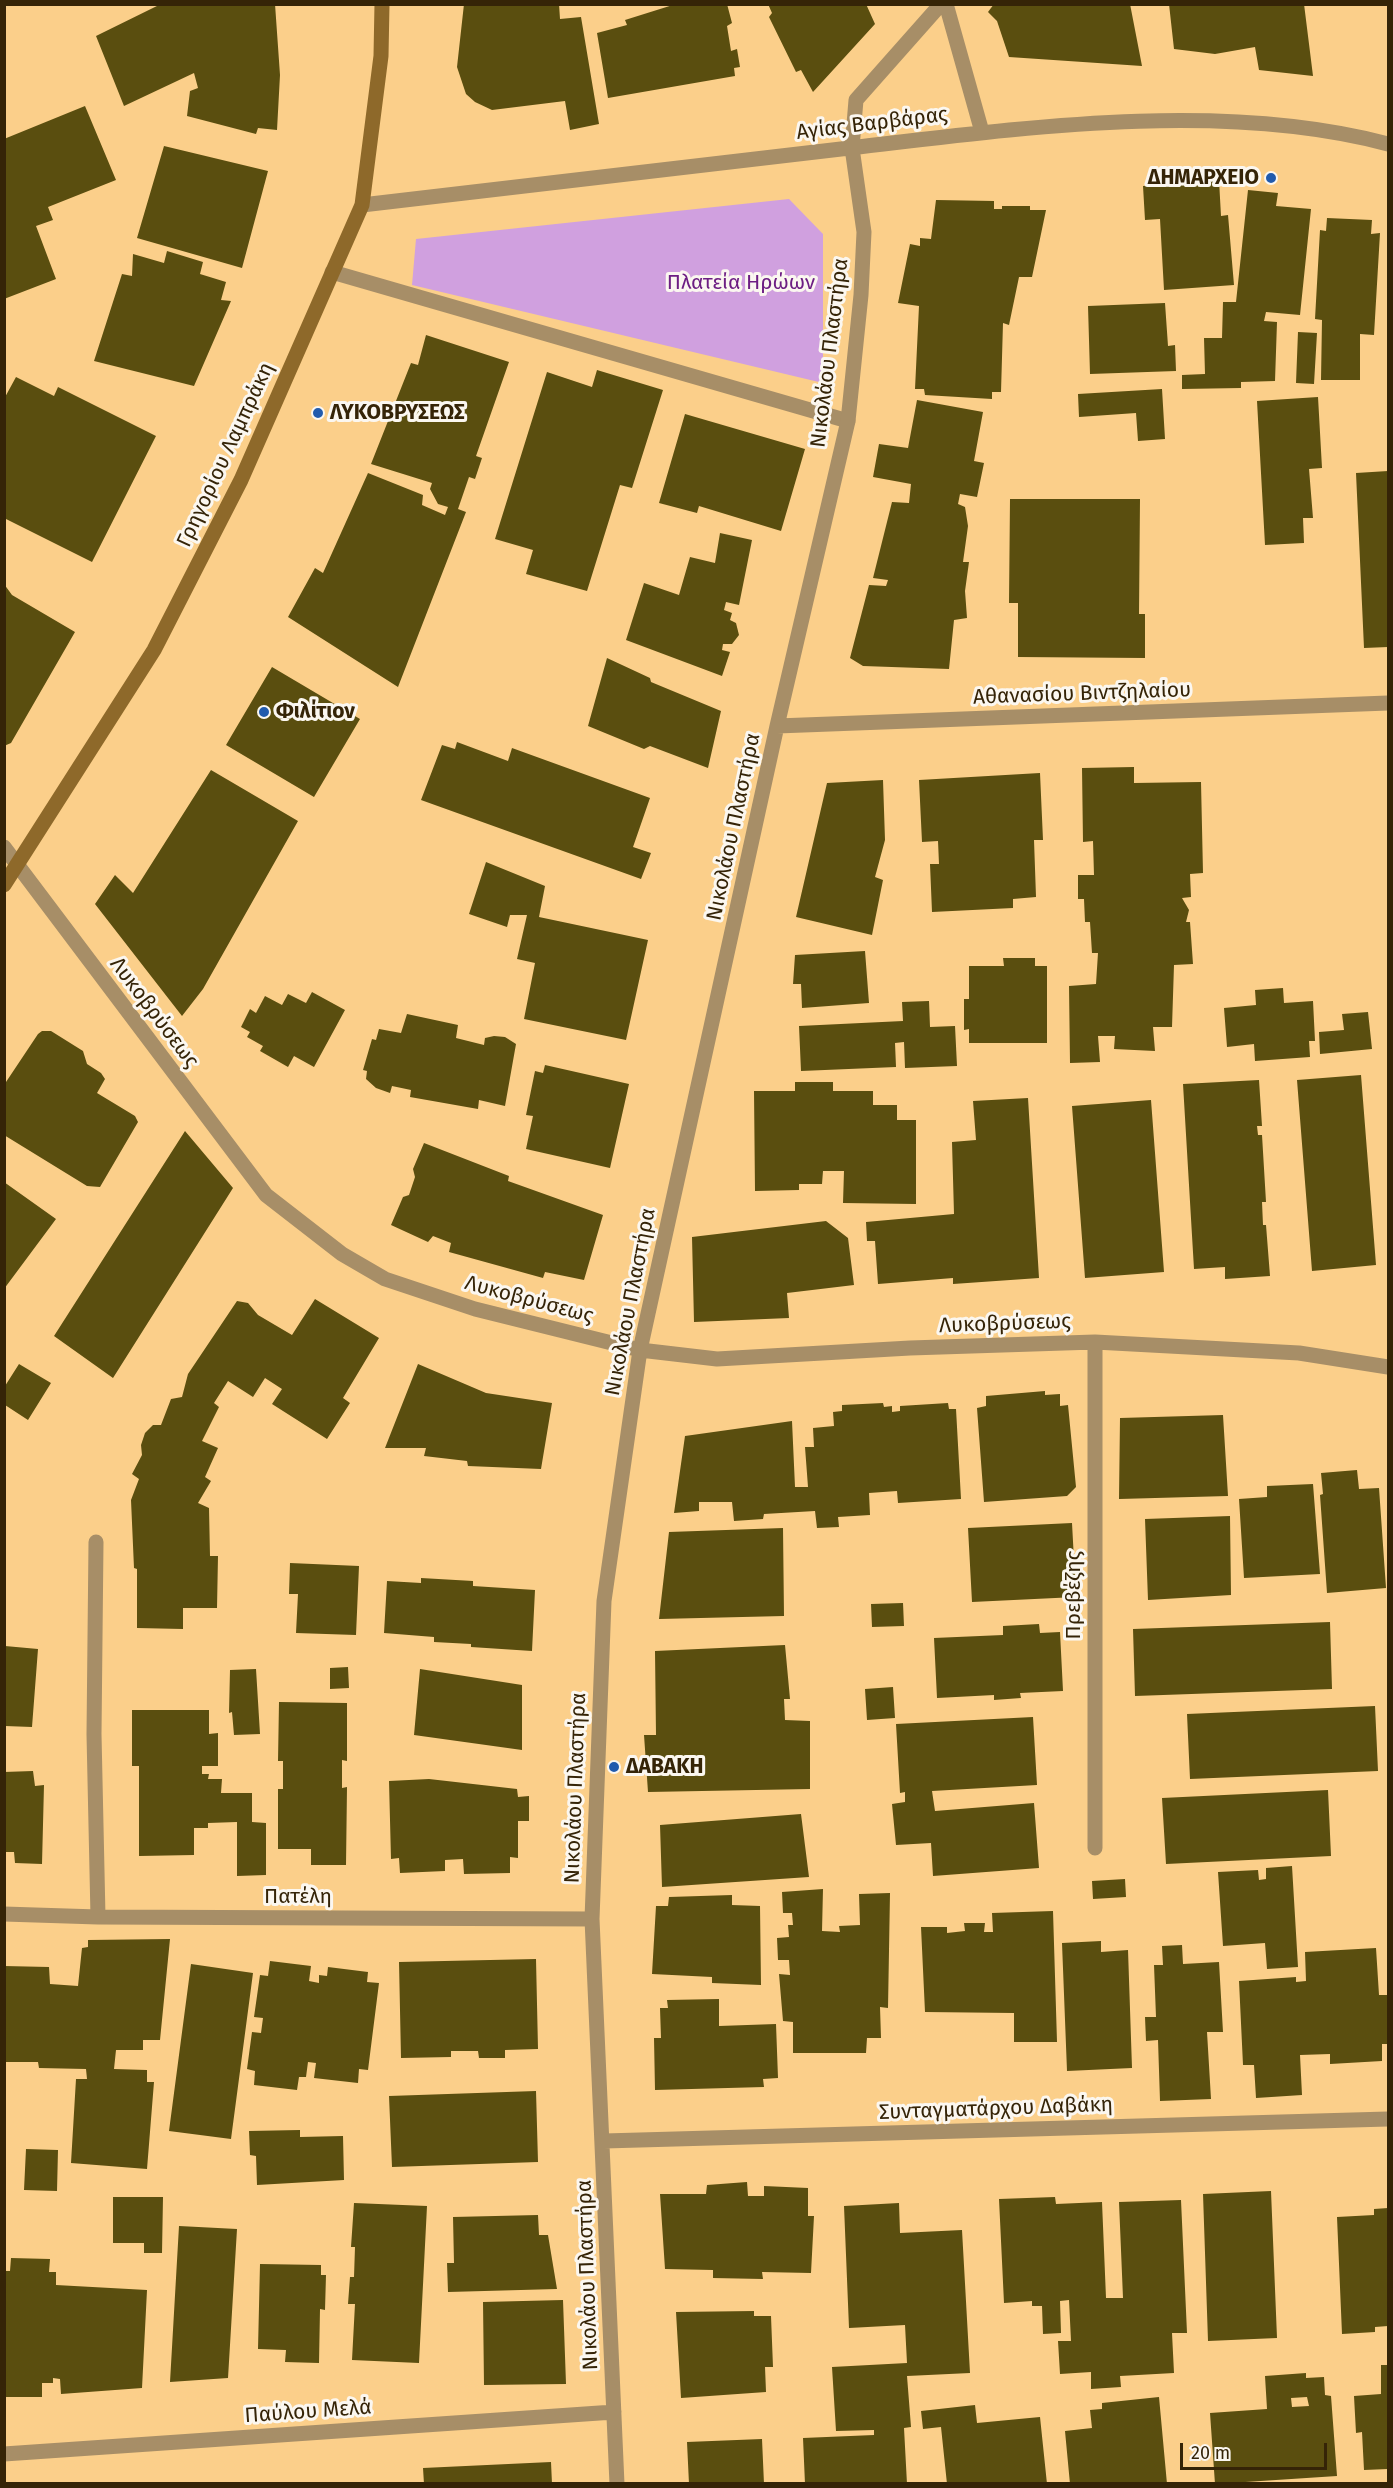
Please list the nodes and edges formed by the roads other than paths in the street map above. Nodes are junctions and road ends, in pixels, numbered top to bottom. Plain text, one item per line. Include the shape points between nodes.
1 (382, 4) edge
2 (941, 4) edge
3 (946, 4) edge
4 (982, 132) junction
5 (1389, 144) edge
6 (852, 148) junction
7 (362, 205) junction
8 (332, 272) junction
9 (848, 421) junction
10 (1389, 704) edge
11 (777, 726) junction
12 (4, 847) edge
13 (18, 864) junction
14 (4, 885) edge
15 (1095, 1342) junction
16 (640, 1350) junction
17 (1389, 1367) edge
18 (96, 1542) dead end
19 (1095, 1848) dead end
20 (4, 1914) edge
21 (98, 1917) junction
22 (592, 1919) junction
23 (1389, 2119) edge
24 (604, 2141) junction
25 (614, 2412) junction
26 (4, 2454) edge
27 (617, 2484) edge

1 - 7 main road, Γρηγορίου Λαμπράκη via 381,56
2 - 6 street, Νικολάου Πλαστήρα via 856,99
3 - 4 street
4 - 5 street, Αγίας Βαρβάρας via 1176,120 1276,126 1354,135
4 - 6 street, Αγίας Βαρβάρας
6 - 7 street, Αγίας Βαρβάρας
6 - 9 street, Νικολάου Πλαστήρα via 864,232
7 - 8 main road, Γρηγορίου Λαμπράκη
8 - 9 street
8 - 13 main road, Γρηγορίου Λαμπράκη via 241,480 154,650
9 - 11 street, Νικολάου Πλαστήρα
10 - 11 street, Αθανασίου Βιντζηλαίου
11 - 16 street, Νικολάου Πλαστήρα
12 - 13 street, Λυκοβρύσεως
13 - 14 main road, Γρηγορίου Λαμπράκη
13 - 16 street, Λυκοβρύσεως via 231,1151 266,1195 292,1216 342,1254 385,1279 475,1309
15 - 16 street, Λυκοβρύσεως via 717,1359
15 - 17 street, Λυκοβρύσεως via 1299,1353
15 - 19 street, Πρεβέζης
16 - 22 street, Νικολάου Πλαστήρα via 604,1601
18 - 21 street via 94,1734
20 - 21 street, Πατέλη
21 - 22 street, Πατέλη
22 - 24 street, Νικολάου Πλαστήρα
23 - 24 street, Συνταγματάρχου Δαβάκη
24 - 25 street, Νικολάου Πλαστήρα
25 - 26 street, Παύλου Μελά
25 - 27 street, Νικολάου Πλαστήρα

